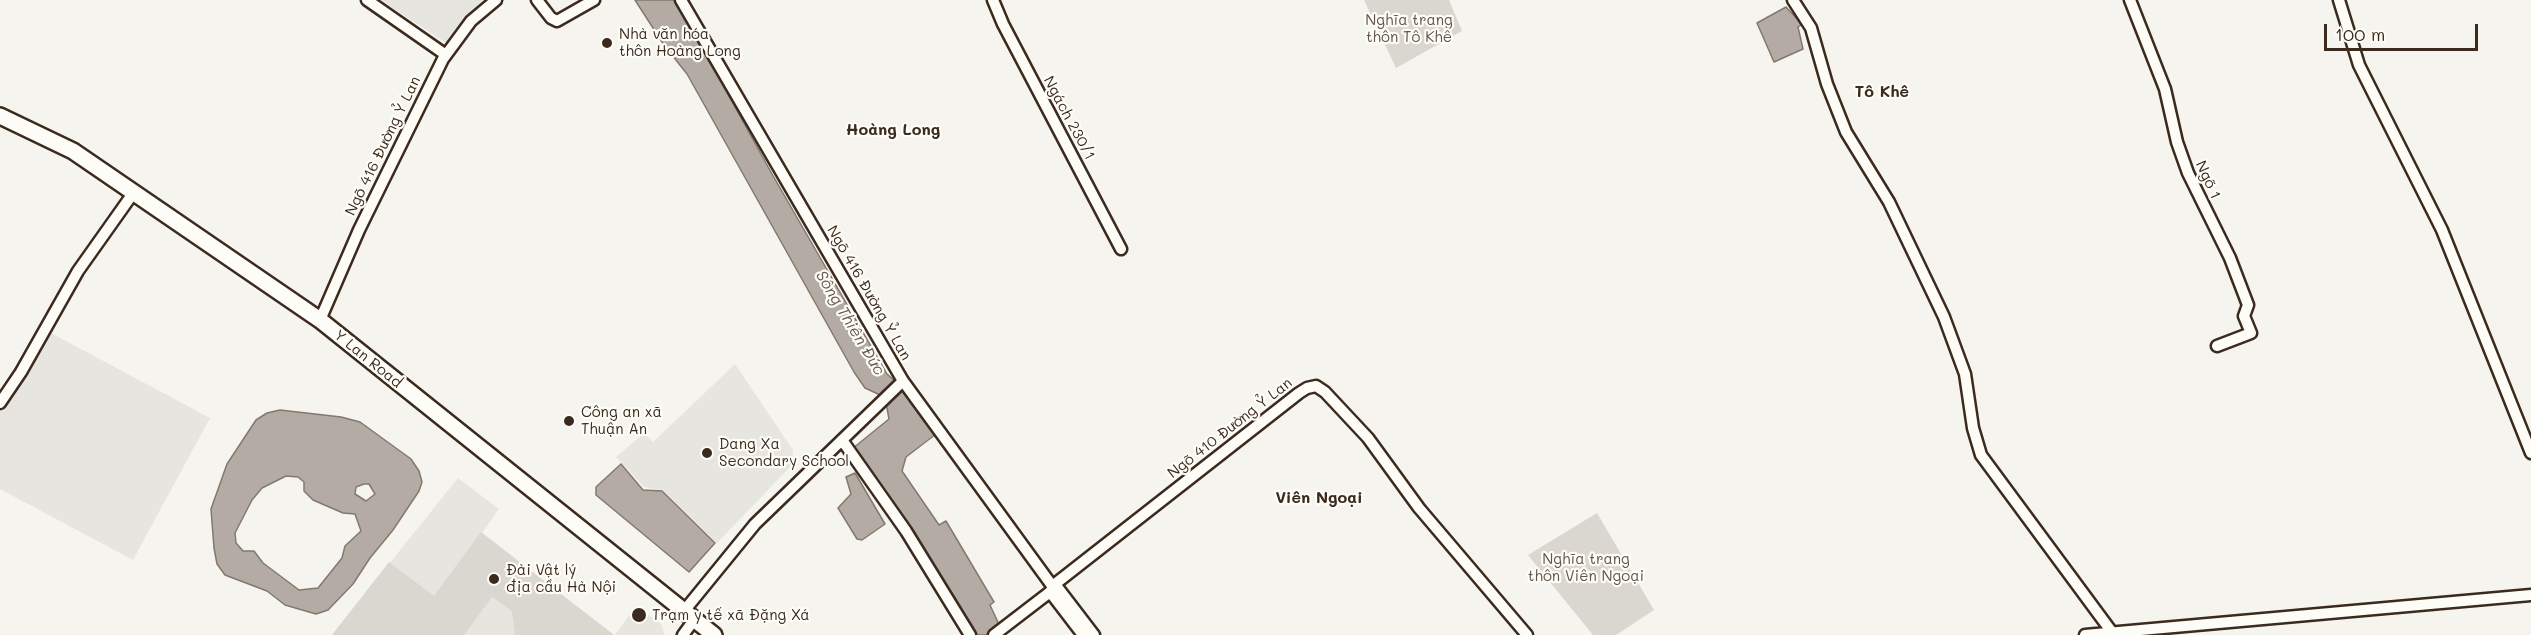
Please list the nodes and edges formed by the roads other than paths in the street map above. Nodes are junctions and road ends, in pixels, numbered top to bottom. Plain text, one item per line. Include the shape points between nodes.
1 (367, 0) edge
2 (496, 0) edge
3 (537, 0) edge
4 (594, 0) edge
5 (681, 0) edge
6 (993, 0) edge
7 (1793, 0) edge
8 (2130, 0) edge
9 (2339, 0) edge
10 (446, 55) junction
11 (0, 116) edge
12 (134, 192) junction
13 (1121, 249) dead end
14 (320, 320) junction
15 (2217, 346) dead end
16 (903, 381) junction
17 (0, 403) edge
18 (842, 440) junction
19 (2530, 448) edge
20 (1052, 588) junction
21 (2531, 595) edge
22 (689, 615) junction
23 (2113, 634) edge
24 (683, 635) edge
25 (714, 635) edge
26 (970, 635) edge
27 (994, 635) edge
28 (1083, 635) edge
29 (1094, 635) edge
30 (1527, 635) edge
31 (2085, 635) edge

1 - 10 street
2 - 10 street, Ngõ 416 Đường Ỷ Lan via 471,21
3 - 4 street via 557,21
5 - 16 street, Ngõ 416 Đường Ỷ Lan
6 - 13 street, Ngách 230/1
7 - 23 street via 1811,28 1846,132 1889,202 1936,298 1965,374 1973,428 1982,455
8 - 15 street, Ngõ 1 via 2169,102 2188,173 2230,258 2248,305 2244,316 2251,333
9 - 19 street via 2359,65 2442,230
10 - 14 street, Ngõ 416 Đường Ỷ Lan via 359,230
11 - 12 main road, Y Lan Road via 73,151
12 - 14 main road, Y Lan Road
12 - 17 street via 78,271
14 - 22 main road, Y Lan Road
16 - 18 street
16 - 20 street, Ngõ 416 Đường Ỷ Lan
18 - 22 street via 755,524
18 - 26 street via 906,531
20 - 27 street, Ngõ 410 Đường Ỷ Lan
20 - 28 street
20 - 29 street
20 - 30 street, Ngõ 410 Đường Ỷ Lan via 1299,393 1316,386 1368,438 1415,502
21 - 23 street
22 - 24 street
22 - 25 main road, Y Lan Road
23 - 31 street

